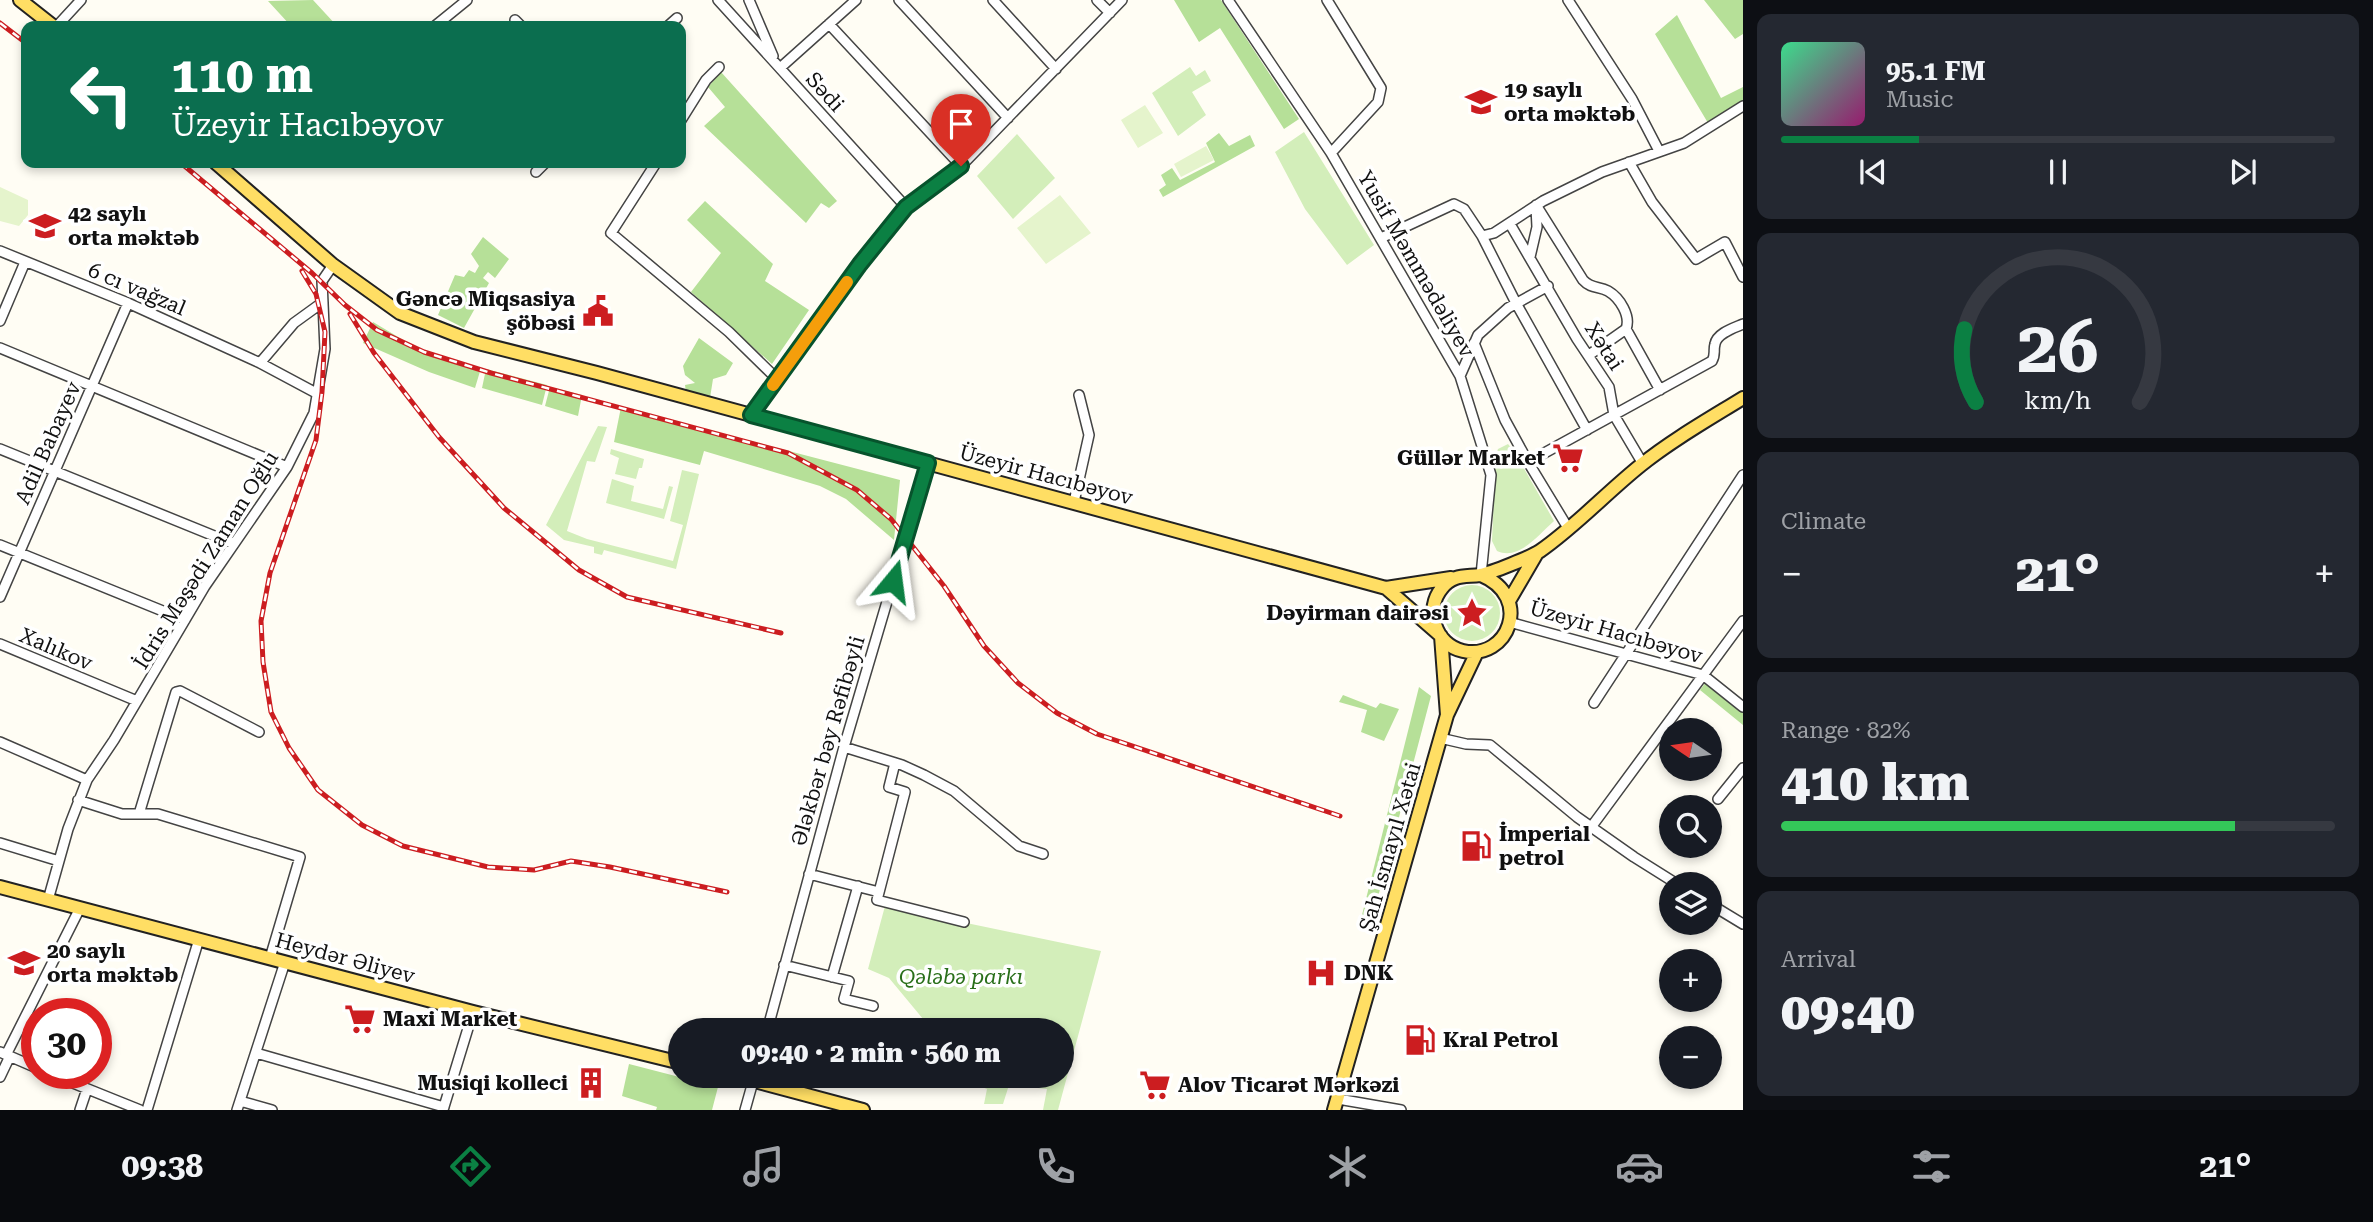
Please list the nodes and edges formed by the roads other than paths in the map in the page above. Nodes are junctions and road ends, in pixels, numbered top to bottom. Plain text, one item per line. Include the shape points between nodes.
1 (20, 0) edge
2 (81, 0) edge
3 (467, 0) edge
4 (718, 0) edge
5 (749, 0) edge
6 (856, 0) edge
7 (899, 0) edge
8 (993, 0) edge
9 (1097, 0) edge
10 (1122, 0) edge
11 (1228, 0) edge
12 (1327, 0) edge
13 (1568, 0) edge
14 (1110, 13) junction
15 (677, 18) dead end
16 (48, 21) edge
17 (60, 21) edge
18 (441, 21) edge
19 (674, 21) edge
20 (829, 24) junction
21 (719, 66) dead end
22 (778, 66) junction
23 (1056, 69) junction
24 (1743, 106) edge
25 (686, 112) edge
26 (1008, 118) junction
27 (1659, 151) junction
28 (1331, 153) junction
29 (1629, 162) junction
30 (961, 166) junction
31 (222, 168) edge
32 (540, 168) edge
33 (653, 168) edge
34 (536, 172) dead end
35 (1536, 205) junction
36 (906, 207) junction
37 (1510, 224) junction
38 (1482, 236) junction
39 (1381, 238) junction
40 (0, 251) edge
41 (1530, 257) junction
42 (25, 262) junction
43 (333, 265) junction
44 (1743, 277) edge
45 (1548, 286) junction
46 (323, 302) junction
47 (128, 303) junction
48 (1516, 303) junction
49 (0, 321) edge
50 (1743, 324) edge
51 (1626, 329) junction
52 (1474, 343) junction
53 (0, 348) edge
54 (1589, 355) junction
55 (260, 363) junction
56 (1460, 376) junction
57 (777, 379) junction
58 (92, 386) junction
59 (1660, 390) junction
60 (318, 394) junction
61 (1079, 395) dead end
62 (1743, 398) edge
63 (751, 415) junction
64 (1614, 415) junction
65 (1587, 430) junction
66 (0, 449) edge
67 (928, 463) junction
68 (1528, 463) junction
69 (1643, 464) junction
70 (287, 467) junction
71 (55, 471) junction
72 (1743, 475) edge
73 (1074, 502) junction
74 (1568, 528) junction
75 (234, 544) junction
76 (0, 545) edge
77 (19, 552) junction
78 (1537, 553) junction
79 (1481, 575) junction
80 (1454, 578) junction
81 (1387, 588) junction
82 (0, 597) edge
83 (1509, 601) junction
84 (185, 620) junction
85 (1743, 621) edge
86 (1509, 622) junction
87 (1441, 636) junction
88 (0, 644) edge
89 (1477, 652) junction
90 (1625, 653) junction
91 (1703, 675) junction
92 (137, 701) junction
93 (1594, 703) dead end
94 (1743, 707) edge
95 (1447, 715) junction
96 (259, 732) dead end
97 (1440, 738) junction
98 (0, 742) edge
99 (844, 747) junction
100 (895, 763) junction
101 (1743, 768) edge
102 (87, 780) junction
103 (1721, 795) edge
104 (78, 800) junction
105 (139, 814) junction
106 (1591, 826) junction
107 (0, 843) edge
108 (1043, 854) dead end
109 (59, 861) junction
110 (1659, 873) edge
111 (809, 874) junction
112 (858, 886) junction
113 (0, 887) edge
114 (879, 892) junction
115 (48, 900) junction
116 (80, 908) junction
117 (1722, 911) edge
118 (964, 922) dead end
119 (1743, 924) edge
120 (199, 939) junction
121 (270, 958) junction
122 (285, 962) junction
123 (784, 965) junction
124 (832, 976) junction
125 (873, 1006) dead end
126 (473, 1012) junction
127 (770, 1018) edge
128 (6, 1054) edge
129 (256, 1054) junction
130 (668, 1060) edge
131 (0, 1077) edge
132 (751, 1088) edge
133 (788, 1088) edge
134 (87, 1089) joint
135 (1336, 1104) edge
136 (239, 1105) edge
137 (443, 1108) edge
138 (80, 1110) edge
139 (140, 1110) edge
140 (147, 1110) edge
141 (272, 1110) edge
142 (745, 1110) edge
143 (863, 1110) edge
144 (1401, 1110) edge

1 - 16 main road
2 - 17 street
3 - 18 street
4 - 22 street, Sədi
5 - 22 street
6 - 20 street
7 - 26 street
8 - 23 street
9 - 14 street
10 - 14 street
11 - 28 street, Yusif Məmmədəliyev
12 - 28 street via 1381,88 1378,102
13 - 27 street via 1632,99
14 - 23 street
15 - 19 street
20 - 22 street
20 - 30 street
21 - 25 street
22 - 36 street, Sədi
23 - 26 street
24 - 27 street via 1684,143
26 - 30 street
27 - 29 street
28 - 39 street, Yusif Məmmədəliyev
29 - 35 street
29 - 44 street via 1652,202 1696,259 1725,242
30 - 36 street
31 - 43 main road, Üzeyir Hacıbəyov
32 - 34 street
33 - 57 street via 611,233 729,332
35 - 37 street
35 - 41 street
35 - 51 street via 1583,280 1619,301 1628,318
36 - 57 street
37 - 38 street
37 - 41 street, Xətai
38 - 39 street via 1464,209 1454,204
38 - 48 street
39 - 56 street, Yusif Məmmədəliyev
40 - 42 street, 6 cı vağzal
41 - 45 street, Xətai
42 - 47 street, 6 cı vağzal
42 - 49 street
43 - 46 street, İdris Məşədi Zaman Oğlu via 322,281
43 - 63 main road, Üzeyir Hacıbəyov via 400,313 474,342
45 - 48 street
45 - 54 street, Xətai
46 - 55 street via 294,323
46 - 60 street, İdris Məşədi Zaman Oğlu via 325,349
47 - 55 street, 6 cı vağzal
47 - 58 street, Adil Babayev
48 - 52 street
48 - 65 street
50 - 59 street via 1714,342 1712,361
51 - 54 street
51 - 59 street
52 - 56 street
52 - 68 street
53 - 58 street
54 - 64 street, Xətai via 1609,387
55 - 60 street, 6 cı vağzal
56 - 79 street, Yusif Məmmədəliyev via 1491,475
57 - 63 street
58 - 70 street
58 - 71 street, Adil Babayev
59 - 64 street
60 - 70 street, İdris Məşədi Zaman Oğlu via 314,413
61 - 73 street via 1089,435
62 - 69 main road
63 - 67 main road, Üzeyir Hacıbəyov
64 - 65 street
64 - 69 street, Xətai
65 - 68 street
66 - 71 street
67 - 73 main road, Üzeyir Hacıbəyov
67 - 99 street, Ələkbər bəy Rəfibəyli
68 - 74 street
69 - 74 main road
70 - 75 street, İdris Məşədi Zaman Oğlu
71 - 75 street
71 - 77 street, Adil Babayev
72 - 90 street
73 - 81 main road, Üzeyir Hacıbəyov
74 - 78 main road
75 - 84 street, İdris Məşədi Zaman Oğlu
76 - 77 street
77 - 82 street, Adil Babayev
77 - 84 street
78 - 79 main road
78 - 83 main road
79 - 80 main road
79 - 83 main road via 1503,589
80 - 81 main road
80 - 87 main road via 1443,586 1433,611
81 - 87 main road
83 - 86 main road
84 - 92 street, İdris Məşədi Zaman Oğlu
85 - 91 street
86 - 89 main road via 1500,640
86 - 90 street, Üzeyir Hacıbəyov
87 - 89 main road via 1450,646
87 - 95 main road
88 - 92 street, Xalıkov
89 - 95 main road
90 - 91 street, Üzeyir Hacıbəyov
90 - 93 street
91 - 94 street, Üzeyir Hacıbəyov
91 - 106 street
92 - 102 street, İdris Məşədi Zaman Oğlu
95 - 97 main road, Şah İsmayıl Xətai
96 - 105 street via 176,692
97 - 106 street via 1490,745
97 - 135 main road, Şah İsmayıl Xətai
98 - 102 street
99 - 100 street
99 - 111 street, Ələkbər bəy Rəfibəyli
100 - 108 street via 954,791 1020,846
100 - 114 street via 889,787 905,792
101 - 103 street
102 - 104 street, İdris Məşədi Zaman Oğlu
104 - 105 street via 122,814
104 - 109 street, İdris Məşədi Zaman Oğlu
105 - 121 street via 158,814 300,857
106 - 110 street
107 - 109 street
109 - 115 street, İdris Məşədi Zaman Oğlu
111 - 112 street
111 - 123 street, Ələkbər bəy Rəfibəyli
112 - 114 street
112 - 124 street
113 - 115 main road, Heydər Əliyev
114 - 118 street via 877,900
115 - 116 main road, Heydər Əliyev
116 - 120 main road, Heydər Əliyev
116 - 128 street
117 - 119 street
120 - 121 main road, Heydər Əliyev
120 - 140 street
121 - 122 main road, Heydər Əliyev
122 - 126 main road, Heydər Əliyev
122 - 129 street
123 - 124 street
123 - 127 street, Ələkbər bəy Rəfibəyli
124 - 125 street via 849,981 844,999
126 - 130 main road, Heydər Əliyev
126 - 137 street
128 - 131 street
129 - 136 street
129 - 137 street
132 - 142 street
133 - 143 main road
134 - 138 street
134 - 139 street
135 - 144 street
136 - 141 street

